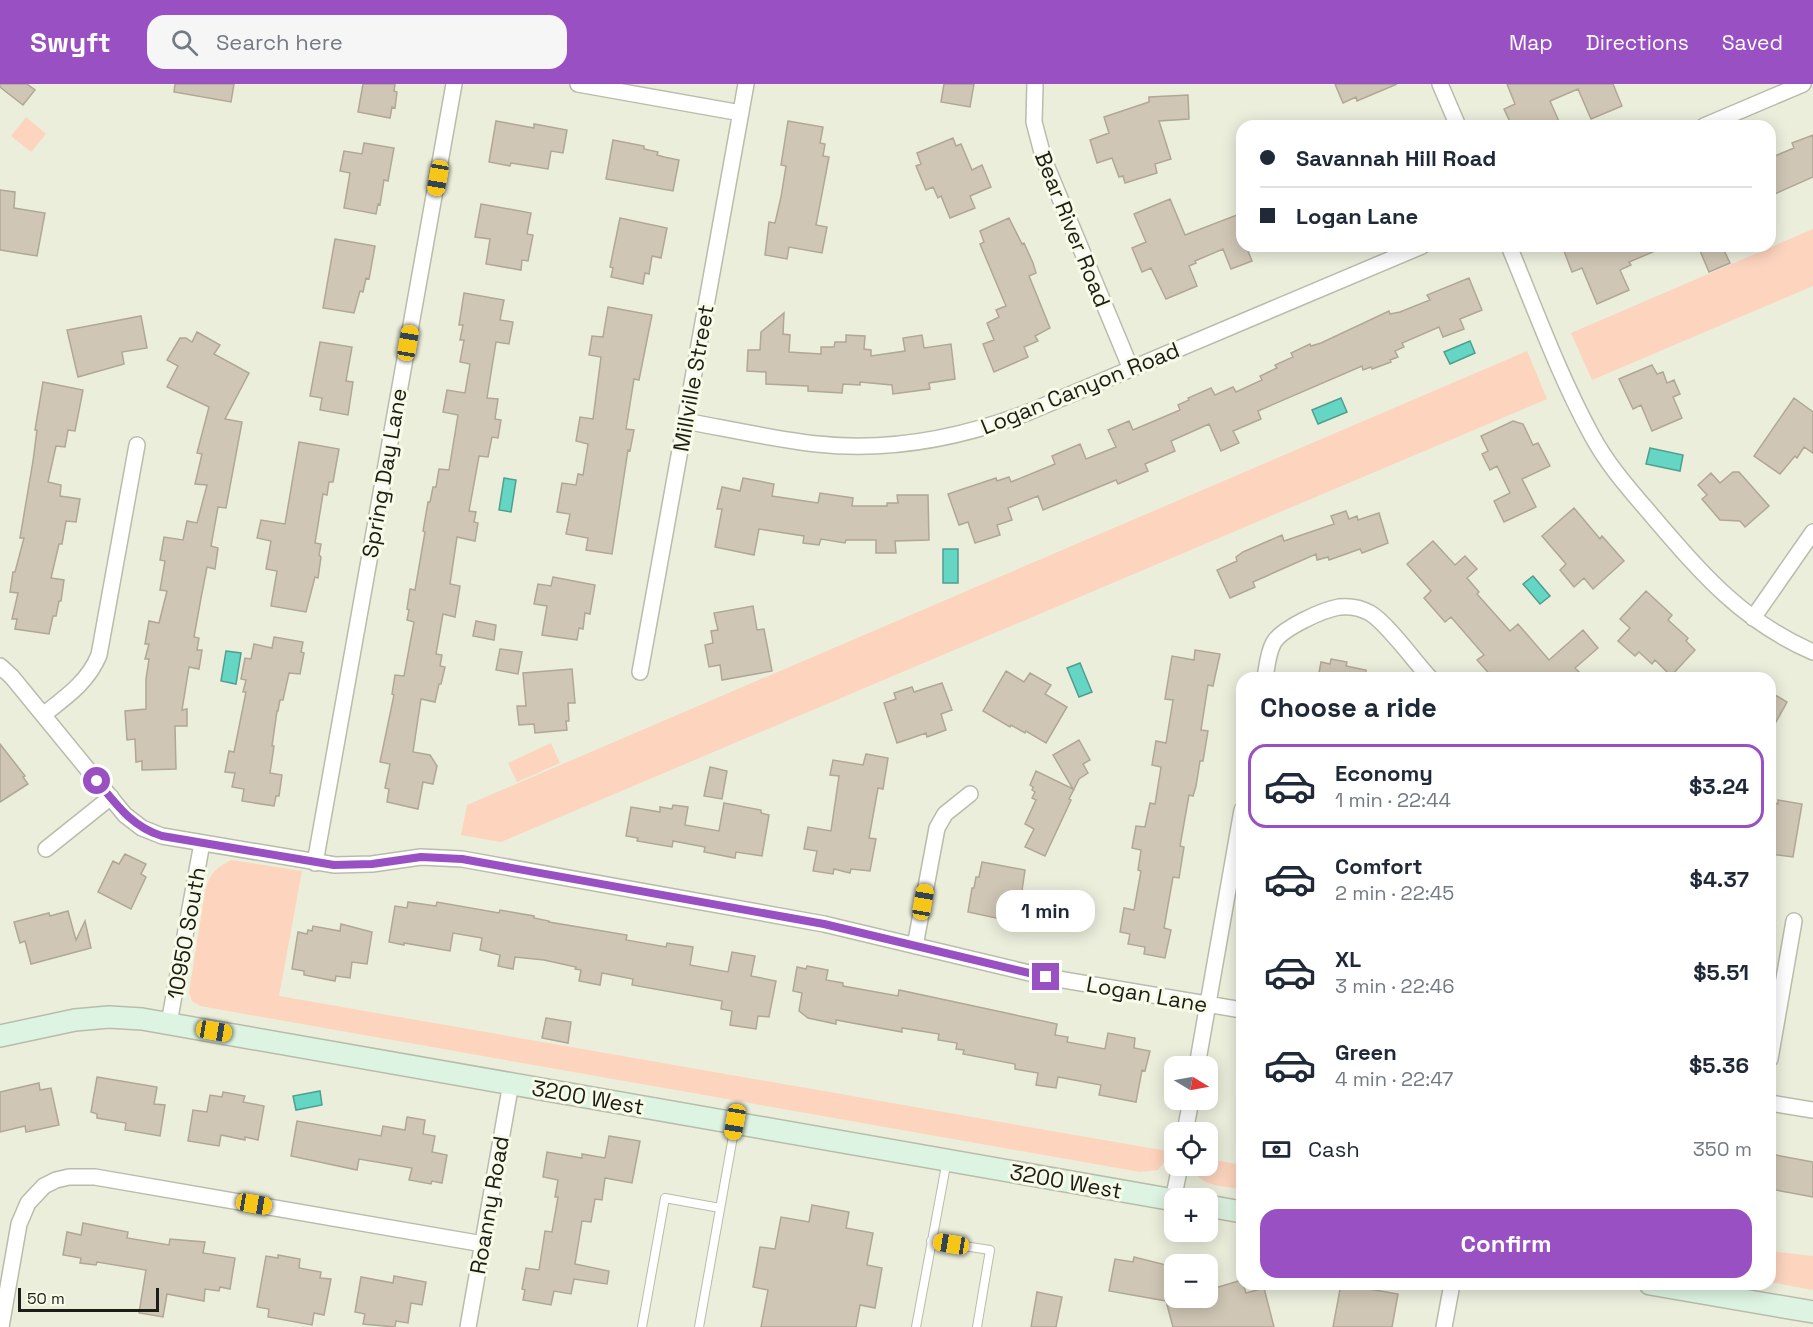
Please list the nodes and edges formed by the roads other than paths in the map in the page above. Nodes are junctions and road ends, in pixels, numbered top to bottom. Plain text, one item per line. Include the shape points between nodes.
1 (454, 84) edge
2 (578, 84) edge
3 (746, 84) edge
4 (1035, 84) edge
5 (1440, 84) edge
6 (1803, 84) edge
7 (741, 113) junction
8 (1455, 120) edge
9 (1718, 120) edge
10 (1408, 252) edge
11 (1512, 252) edge
12 (1131, 369) junction
13 (685, 421) junction
14 (137, 446) dead end
15 (1813, 532) edge
16 (1753, 618) junction
17 (1813, 652) edge
18 (0, 666) edge
19 (640, 672) dead end
20 (1266, 672) edge
21 (1425, 672) edge
22 (43, 714) junction
23 (970, 794) dead end
24 (111, 797) junction
25 (202, 843) junction
26 (1236, 844) edge
27 (46, 849) dead end
28 (315, 863) junction
29 (1794, 921) dead end
30 (915, 946) junction
31 (1208, 1004) junction
32 (1236, 1009) edge
33 (169, 1023) junction
34 (1776, 1024) edge
35 (0, 1036) edge
36 (1199, 1056) edge
37 (511, 1083) junction
38 (1776, 1104) edge
39 (1813, 1110) edge
40 (735, 1122) junction
41 (948, 1159) junction
42 (1164, 1198) edge
43 (720, 1208) junction
44 (1218, 1208) edge
45 (1236, 1211) edge
46 (931, 1241) junction
47 (483, 1244) junction
48 (1451, 1290) edge
49 (1685, 1290) edge
50 (1813, 1312) edge
51 (1, 1327) edge
52 (468, 1327) edge
53 (642, 1327) edge
54 (699, 1327) edge
55 (916, 1327) edge
56 (976, 1327) edge
57 (1444, 1327) edge

1 - 28 street, Spring Day Lane
2 - 7 street
3 - 7 street, Millville Street
4 - 12 street, Bear River Road via 1038,141
5 - 8 street
6 - 9 street
7 - 13 street, Millville Street
10 - 12 street, Logan Canyon Road
11 - 16 street via 1571,392 1614,472 1701,572
12 - 13 street, Logan Canyon Road via 1002,423 917,443 819,444
13 - 19 street, Millville Street
14 - 22 street via 99,655 82,684
15 - 16 street
16 - 17 street
18 - 22 street, Logan Lane
20 - 21 street via 1277,638 1293,626 1338,608 1364,610 1378,619
22 - 24 street, Logan Lane
23 - 30 street via 945,814 937,828
24 - 25 street, Logan Lane via 142,828
24 - 27 street
25 - 28 street, Logan Lane
25 - 33 street, 10950 South
26 - 31 street
28 - 30 street, Logan Lane via 347,866 421,857 462,859 824,924
29 - 34 street
30 - 31 street, Logan Lane via 1035,975
31 - 32 street, Logan Lane
31 - 36 street
33 - 35 street, 3200 West via 109,1017
33 - 37 street, 3200 West
37 - 40 street, 3200 West
37 - 47 street, Roanny Road
38 - 39 street
40 - 41 street, 3200 West
40 - 43 lane
41 - 42 street, 3200 West
41 - 46 lane
43 - 53 lane via 665,1198
43 - 54 lane
44 - 45 street
46 - 55 lane
46 - 56 lane via 990,1250
47 - 51 street via 95,1177 69,1177 44,1186 23,1213
47 - 52 street, Roanny Road
48 - 57 street
49 - 50 street

